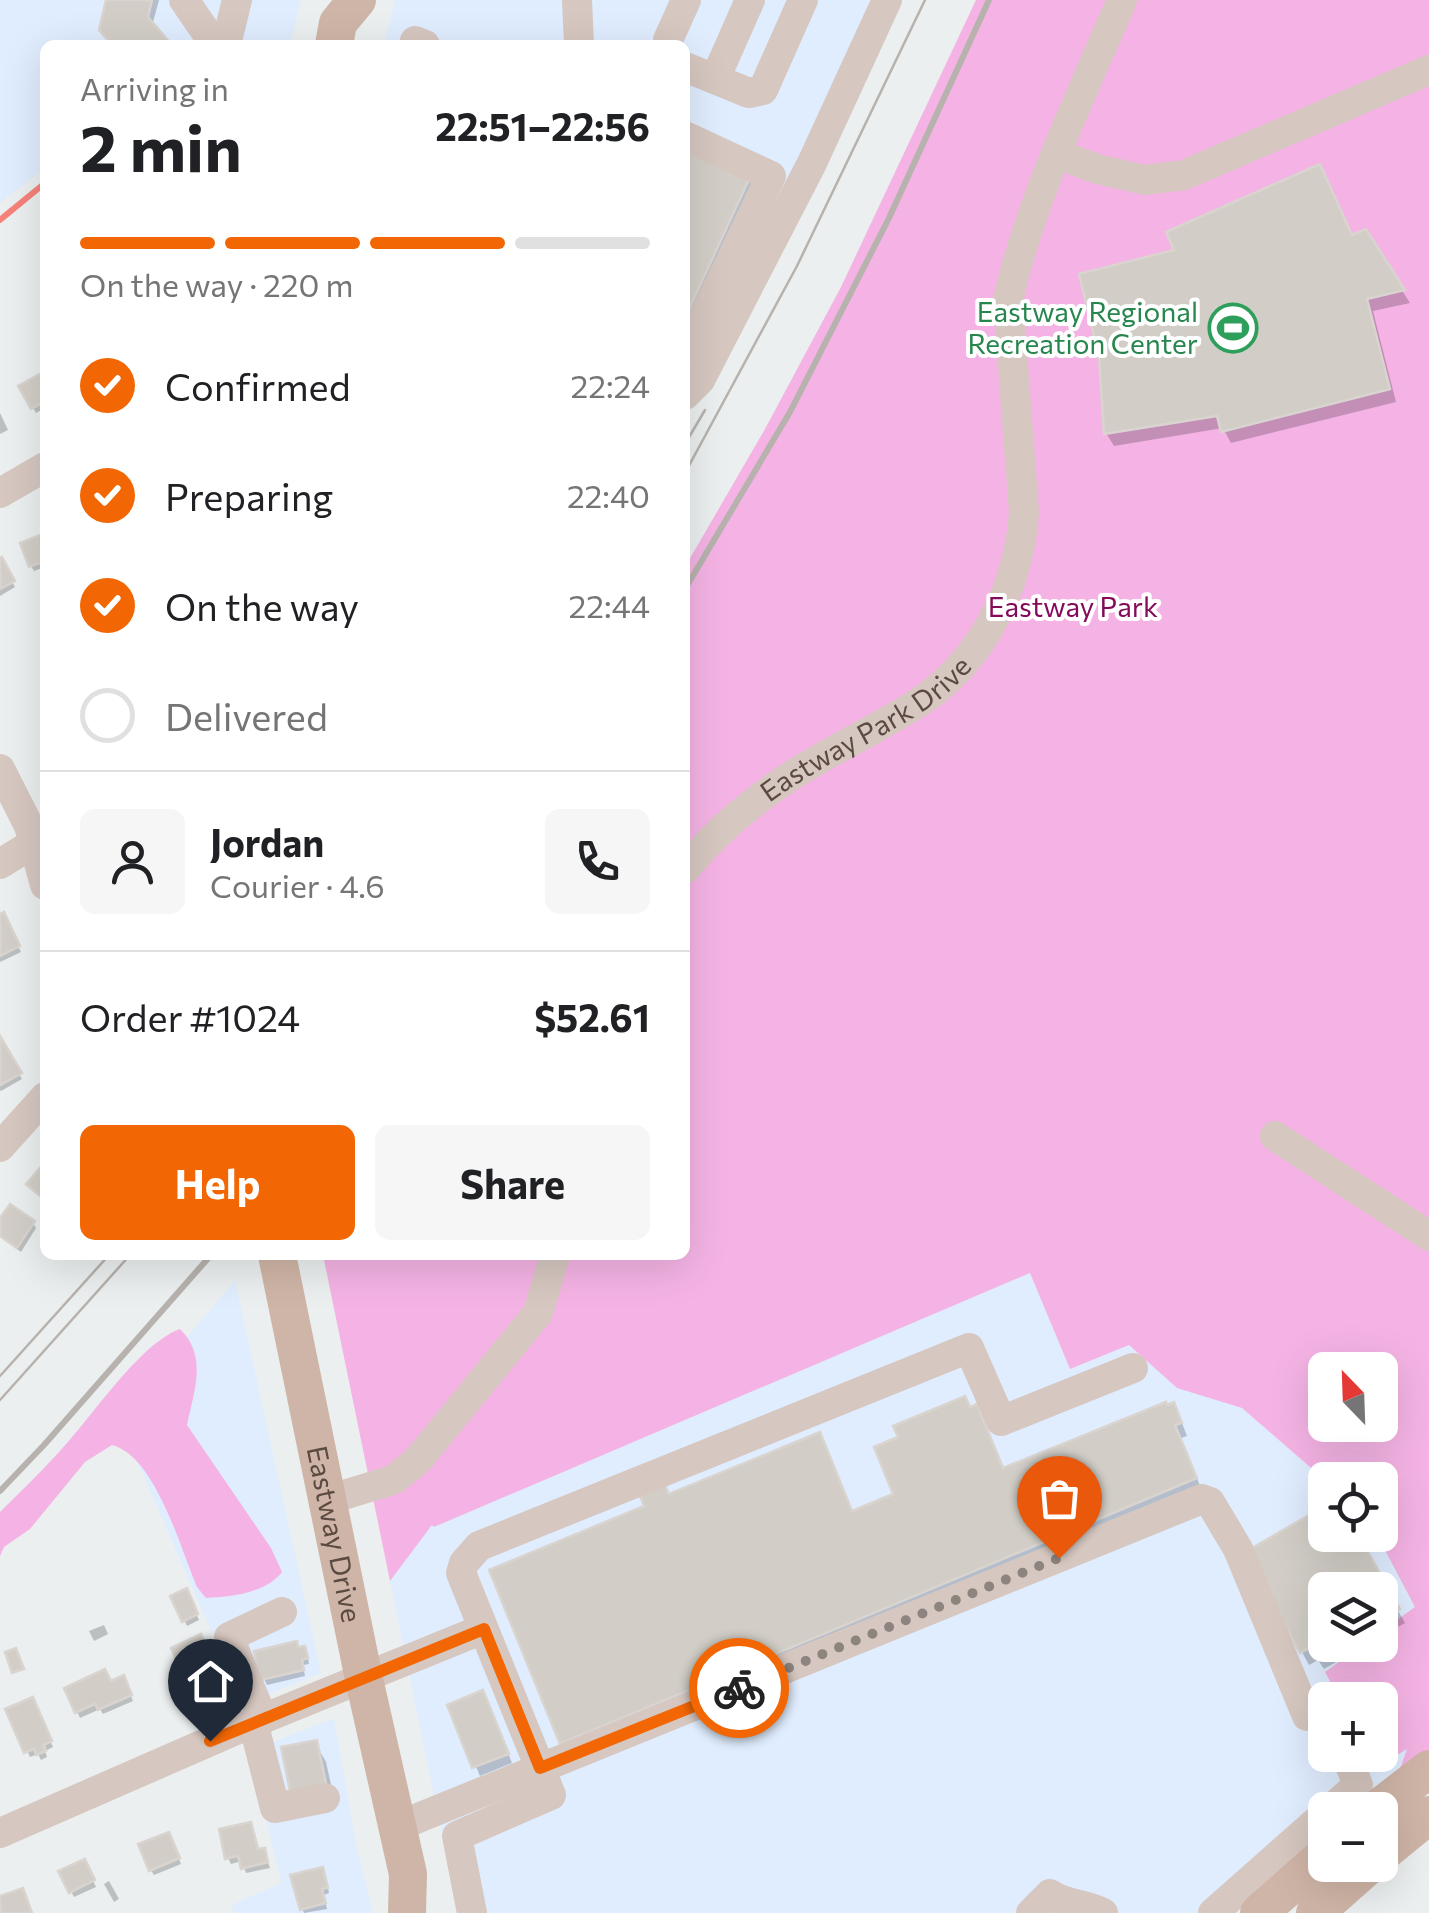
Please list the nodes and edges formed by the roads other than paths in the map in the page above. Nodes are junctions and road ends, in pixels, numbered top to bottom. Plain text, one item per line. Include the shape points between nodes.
1 (184, 0) edge
2 (237, 0) edge
3 (576, 0) edge
4 (686, 0) edge
5 (750, 0) edge
6 (803, 0) edge
7 (887, 0) edge
8 (1122, 0) edge
9 (212, 40) edge
10 (227, 40) edge
11 (578, 40) edge
12 (668, 40) edge
13 (690, 69) edge
14 (1429, 70) edge
15 (715, 80) junction
16 (690, 138) edge
17 (1057, 154) junction
18 (690, 346) edge
19 (690, 390) edge
20 (40, 470) edge
21 (0, 493) edge
22 (0, 770) edge
23 (34, 842) junction
24 (690, 863) edge
25 (0, 864) edge
26 (40, 865) edge
27 (40, 1103) edge
28 (1275, 1136) dead end
29 (0, 1147) edge
30 (1429, 1236) edge
31 (279, 1260) edge
32 (554, 1260) edge
33 (1133, 1368) dead end
34 (327, 1500) junction
35 (282, 1612) dead end
36 (484, 1629) junction
37 (364, 1679) junction
38 (1308, 1716) edge
39 (258, 1720) junction
40 (540, 1768) junction
41 (1429, 1769) edge
42 (1398, 1793) edge
43 (325, 1798) dead end
44 (1429, 1814) edge
45 (396, 1827) junction
46 (1308, 1830) edge
47 (0, 1832) edge
48 (1398, 1840) edge
49 (1308, 1870) edge
50 (408, 1874) junction
51 (1350, 1882) edge
52 (407, 1913) edge
53 (436, 1913) edge
54 (472, 1913) edge
55 (1032, 1913) edge
56 (1103, 1913) edge
57 (1213, 1913) edge
58 (1259, 1913) edge
59 (1315, 1913) edge

1 - 9 street
2 - 10 street
3 - 11 street
4 - 12 street
5 - 15 street
6 - 15 street via 762,90 749,94
7 - 19 street via 812,163
8 - 17 street, Eastway Park Drive
13 - 15 street
14 - 17 street via 1184,175 1145,180
16 - 18 street via 772,176
17 - 24 street, Eastway Park Drive via 1008,300 1024,512 1005,598 978,645 925,698 752,802
20 - 21 street
22 - 23 street
23 - 25 street
23 - 26 street
27 - 29 street
28 - 30 street
31 - 34 main road, Eastway Drive
32 - 34 street via 538,1313 416,1461 392,1480
33 - 36 street via 1002,1421 968,1348 479,1546 460,1574
34 - 37 main road, Eastway Drive
35 - 39 street via 229,1637
36 - 37 street
36 - 40 street
37 - 39 street
37 - 45 main road, Eastway Drive
38 - 40 street via 1238,1550 1202,1499
39 - 43 street via 276,1808
39 - 47 street
40 - 45 street
40 - 54 street via 551,1795 457,1836
41 - 42 main road
44 - 48 main road
45 - 50 main road, Eastway Drive
46 - 57 street
49 - 58 main road
50 - 52 main road, Eastway Drive
50 - 53 main road, Eastway Drive
51 - 59 main road
55 - 56 street via 1050,1894

